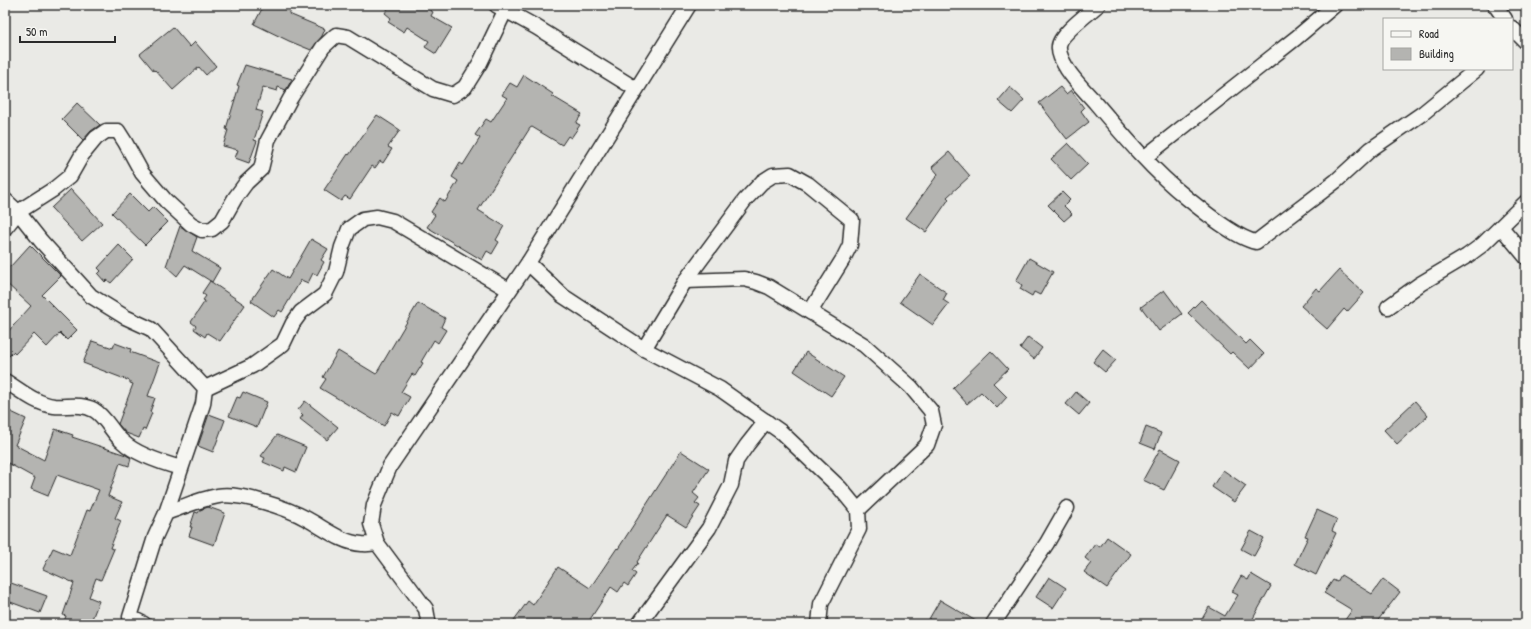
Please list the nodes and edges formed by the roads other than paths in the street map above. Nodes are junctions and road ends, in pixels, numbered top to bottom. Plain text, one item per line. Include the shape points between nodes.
1 (690, 5) edge
2 (1098, 5) edge
3 (1335, 5) edge
4 (1495, 5) edge
5 (500, 8) edge
6 (1504, 18) edge
7 (1513, 31) edge
8 (1526, 42) edge
9 (1475, 70) edge
10 (636, 89) junction
11 (1145, 157) junction
12 (5, 200) edge
13 (1526, 202) edge
14 (18, 212) junction
15 (1501, 227) junction
16 (5, 228) edge
17 (1526, 257) edge
18 (528, 263) junction
19 (685, 281) junction
20 (509, 290) junction
21 (1388, 306) dead end
22 (810, 312) junction
23 (644, 349) junction
24 (5, 381) edge
25 (205, 388) junction
26 (766, 422) junction
27 (181, 468) junction
28 (1067, 508) dead end
29 (858, 510) junction
30 (166, 513) junction
31 (377, 543) junction
32 (128, 621) edge
33 (818, 623) edge
34 (144, 624) edge
35 (428, 624) edge
36 (639, 624) edge
37 (993, 624) edge

1 - 10 street
2 - 11 street via 1064,36 1058,45 1060,55 1067,70
3 - 11 street
4 - 6 street
5 - 10 street via 536,27
5 - 14 street via 480,63 465,87 453,95 434,89 348,37 336,35 323,47 290,99 268,140 261,169 246,183 222,221 212,229 202,230 191,224 166,201 142,173 118,131 106,131 96,138 70,176
7 - 8 street
9 - 11 street via 1423,113 1371,149 1336,181 1256,242 1218,222 1186,198 1160,175
10 - 18 street
12 - 14 street
13 - 15 street
14 - 16 street
14 - 25 street via 91,296 125,318 151,329
15 - 17 street
15 - 21 street via 1467,256
18 - 20 street
18 - 23 street via 563,296
19 - 22 street via 744,279 769,287
19 - 22 street via 745,200 762,182 773,175 790,174 808,184 852,220 850,245
19 - 23 street
20 - 25 street via 392,221 377,217 363,219 349,229 336,272 325,294 301,312 283,344 252,366
20 - 31 street via 390,466 374,504 371,524
22 - 29 street via 864,345 912,387 931,411 934,425 927,445
23 - 26 street via 720,389
24 - 27 street via 35,400 54,406 75,405 93,410 123,443 160,463
25 - 27 street via 203,404
26 - 29 street via 781,432 840,488
26 - 36 street via 736,461 731,485 709,528
27 - 30 street
28 - 37 street
29 - 33 street via 859,529 821,604
30 - 31 street via 220,496 237,496 281,508 344,540 361,544
30 - 32 street via 155,537
31 - 35 street via 426,609
32 - 34 street

